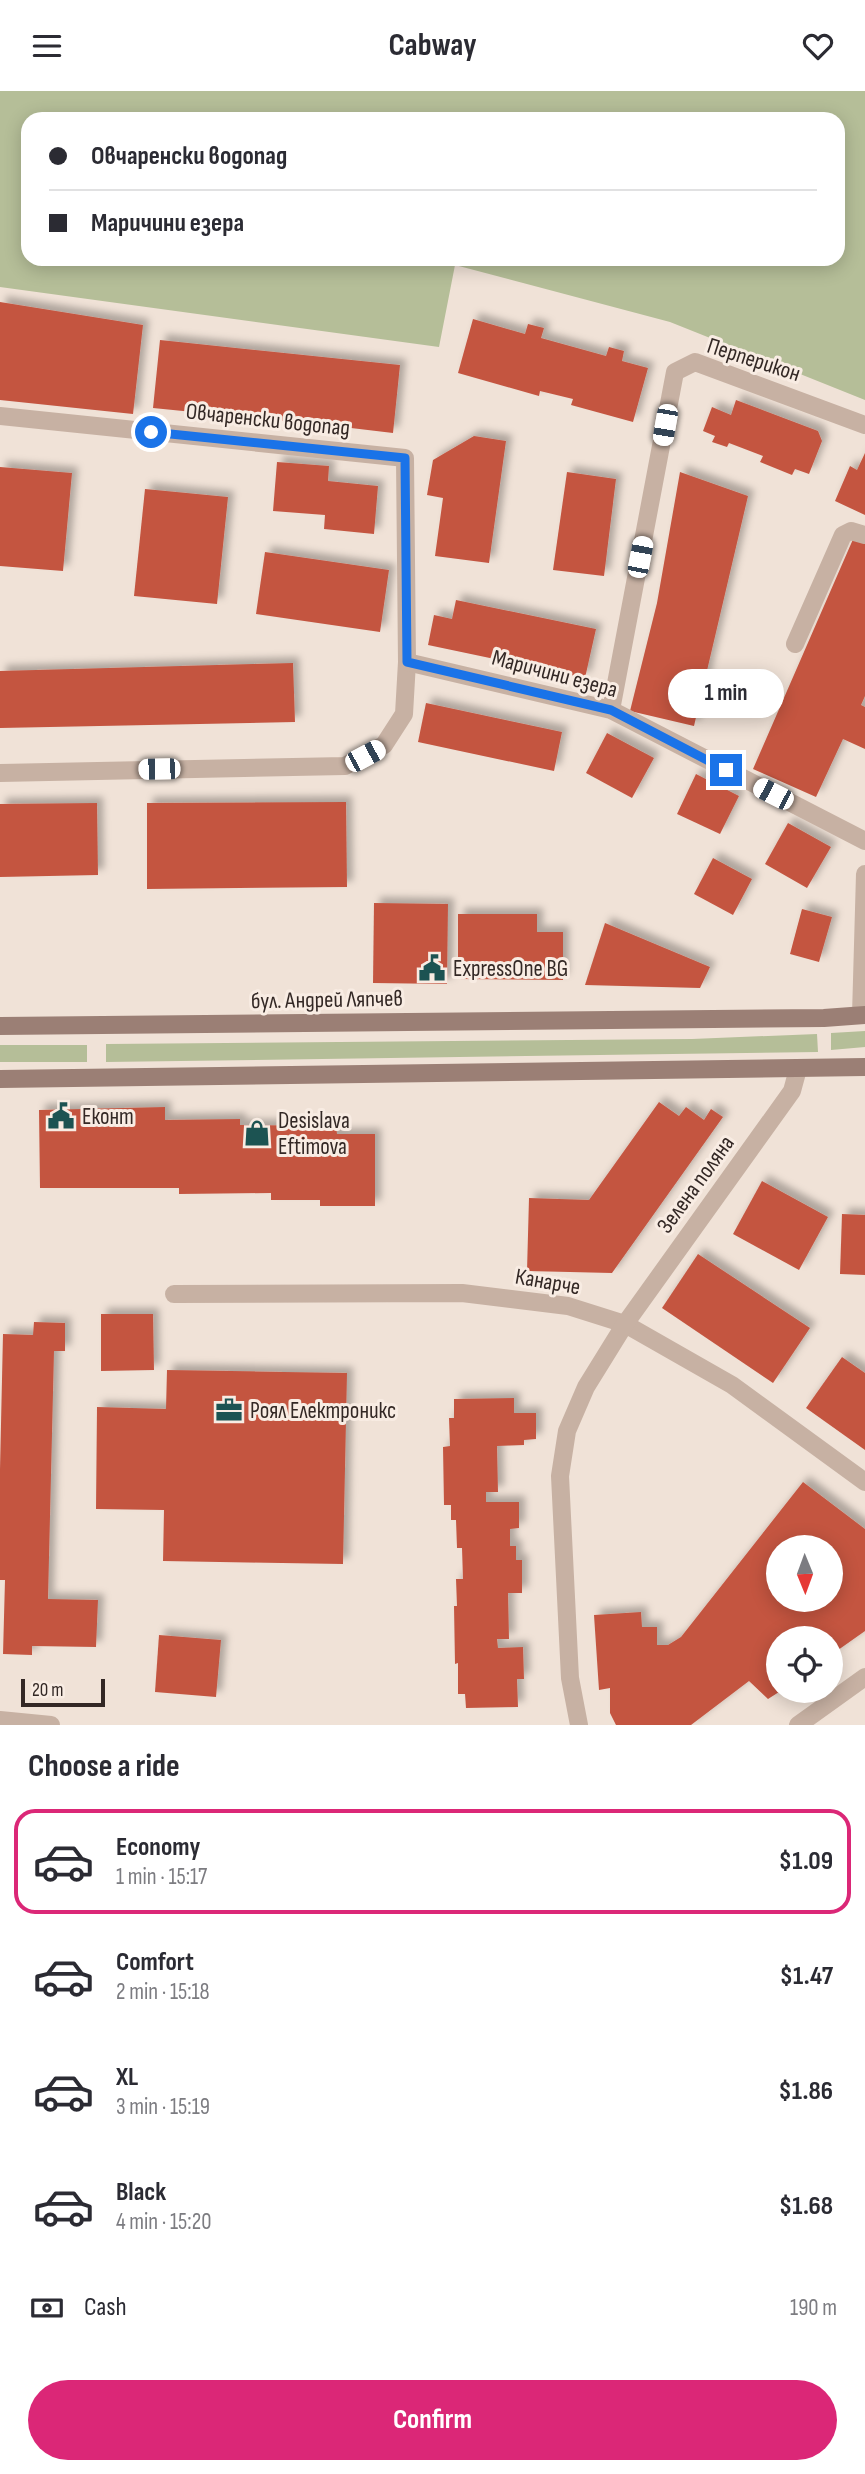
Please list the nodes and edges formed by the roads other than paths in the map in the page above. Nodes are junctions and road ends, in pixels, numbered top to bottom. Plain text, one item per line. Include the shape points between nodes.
1 (0, 417) edge
2 (865, 425) edge
3 (865, 535) edge
4 (795, 644) dead end
5 (407, 662) junction
6 (611, 710) junction
7 (0, 773) edge
8 (865, 841) edge
9 (865, 874) edge
10 (863, 1015) edge
11 (0, 1026) edge
12 (865, 1067) edge
13 (798, 1069) junction
14 (0, 1079) edge
15 (174, 1294) dead end
16 (625, 1324) junction
17 (865, 1482) edge
18 (865, 1677) edge
19 (0, 1720) edge
20 (51, 1725) edge
21 (579, 1725) edge
22 (798, 1725) edge

1 - 5 street, Овчаренски водопад via 405,458
2 - 6 street, Перперикон via 695,362 675,372
3 - 4 street via 851,531 844,535
5 - 6 street, Маричини езера
5 - 7 street via 404,713 391,735 384,745 345,766
6 - 8 street, Маричини езера
9 - 10 street
10 - 11 main road, бул. Андрей Ляпчев
12 - 13 main road
13 - 14 main road
13 - 16 street, Зелена поляна via 792,1091
15 - 16 street, Канарче via 462,1293 568,1306
16 - 17 street, Канарче via 732,1385
16 - 21 street, Зелена поляна via 586,1387 567,1431 561,1476 570,1678
18 - 22 street
19 - 20 street

